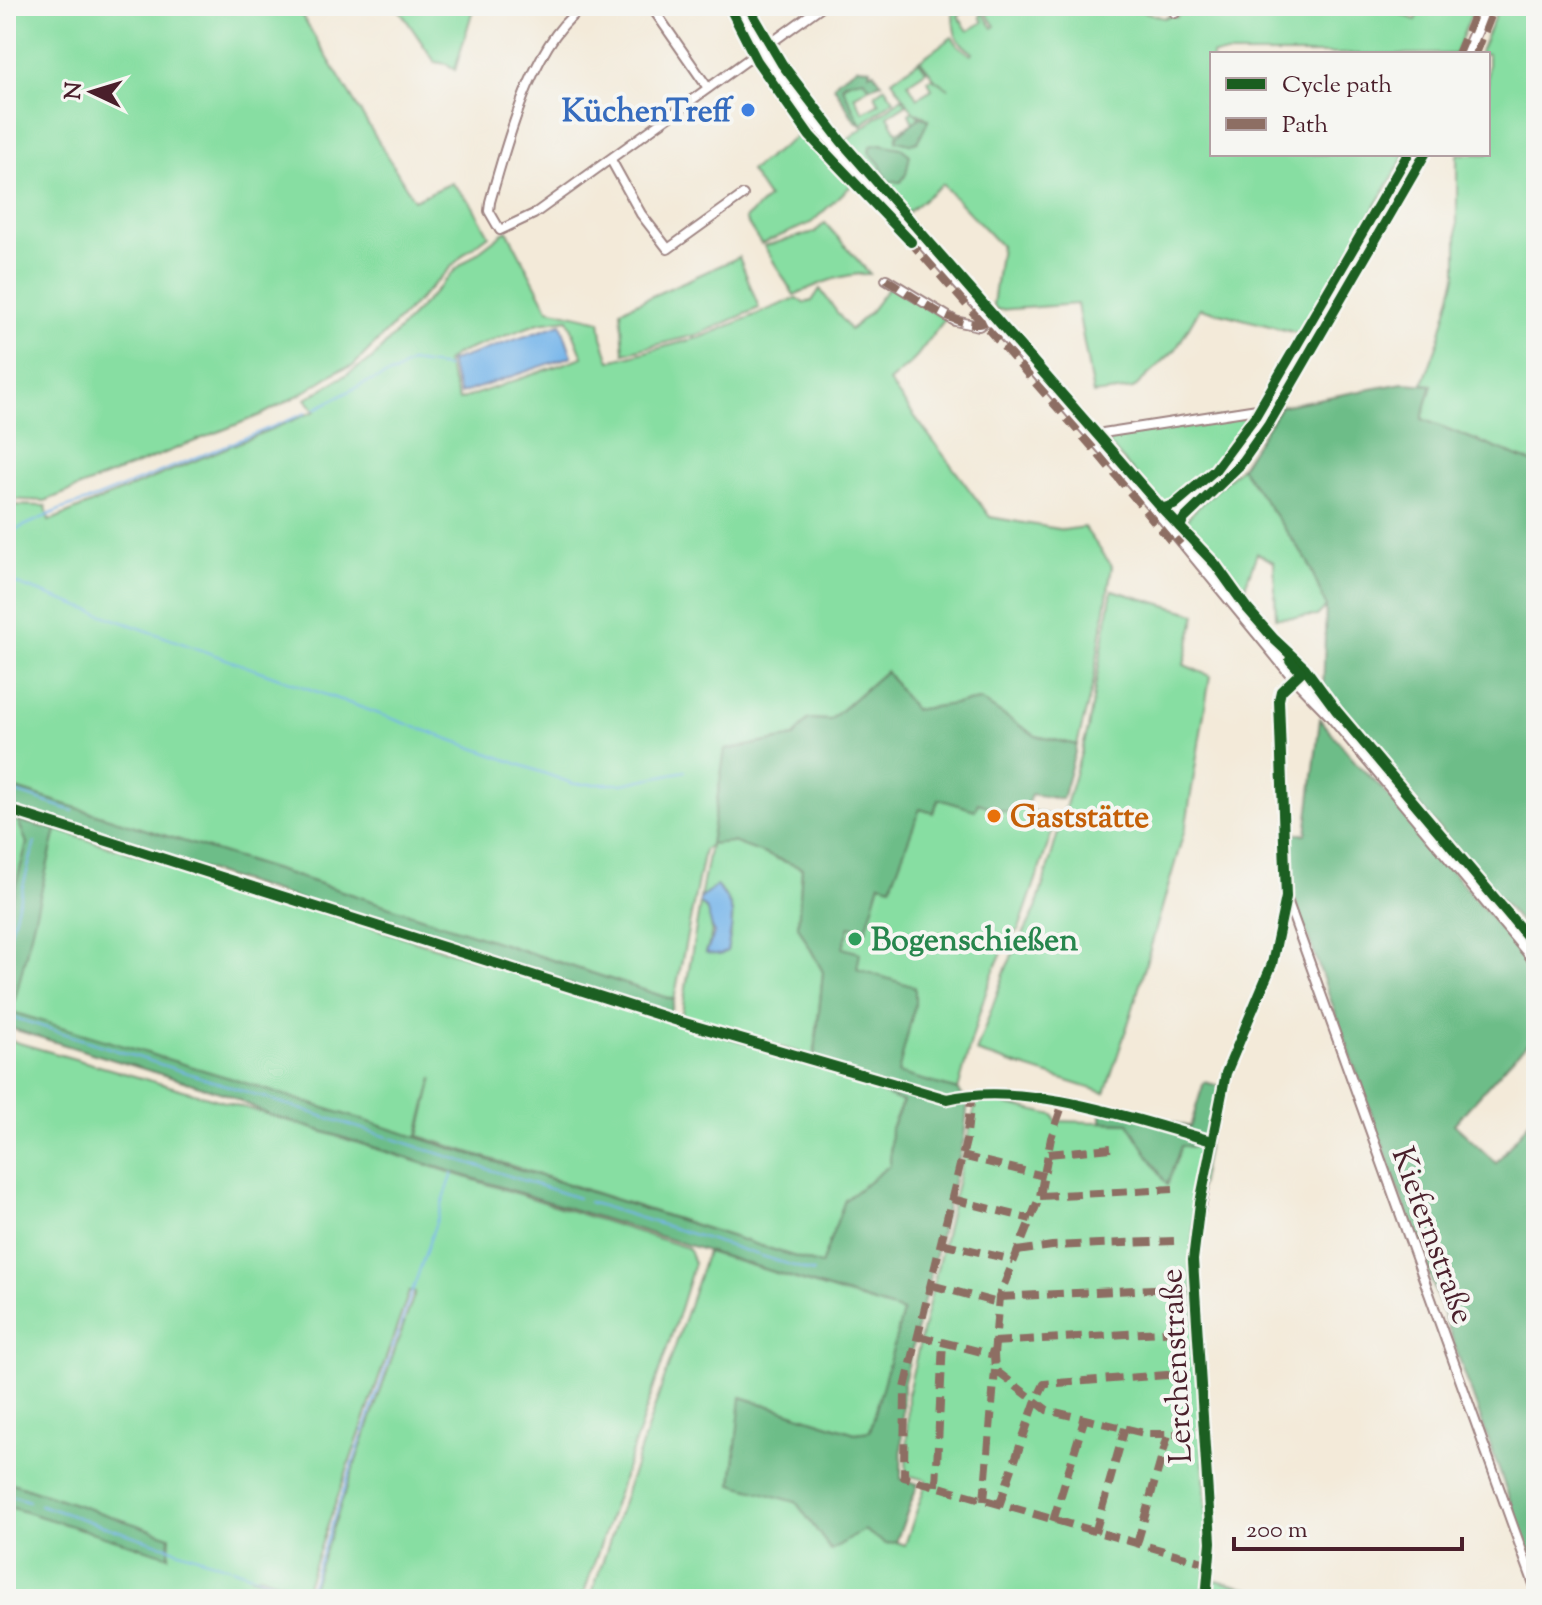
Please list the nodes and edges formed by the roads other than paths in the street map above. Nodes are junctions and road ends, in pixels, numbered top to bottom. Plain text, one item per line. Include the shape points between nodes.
1 (586, 6) edge
2 (651, 6) edge
3 (738, 6) edge
4 (822, 6) edge
5 (1487, 6) edge
6 (761, 50) junction
7 (1467, 52) edge
8 (708, 88) junction
9 (1414, 156) edge
10 (611, 160) junction
11 (743, 195) dead end
12 (886, 279) dead end
13 (990, 318) junction
14 (1270, 407) junction
15 (1103, 433) dead end
16 (1166, 521) junction
17 (1298, 675) junction
18 (1286, 897) junction
19 (1536, 961) edge
20 (1536, 1590) edge
21 (1206, 1599) edge

1 - 10 street via 566,20 541,55 489,211 500,230 534,214
2 - 8 street
3 - 6 main road
4 - 6 street
5 - 7 main road
6 - 8 street
6 - 13 main road via 798,102
8 - 10 street
9 - 14 main road
10 - 11 street via 668,249
12 - 13 street via 961,323 979,326
13 - 16 main road
14 - 15 street
14 - 16 main road via 1218,474
16 - 17 main road
17 - 18 street, Lerchenstraße via 1279,700
17 - 19 main road
18 - 20 street, Kiefernstraße
18 - 21 street, Lerchenstraße via 1272,964 1226,1073 1193,1260 1211,1542

